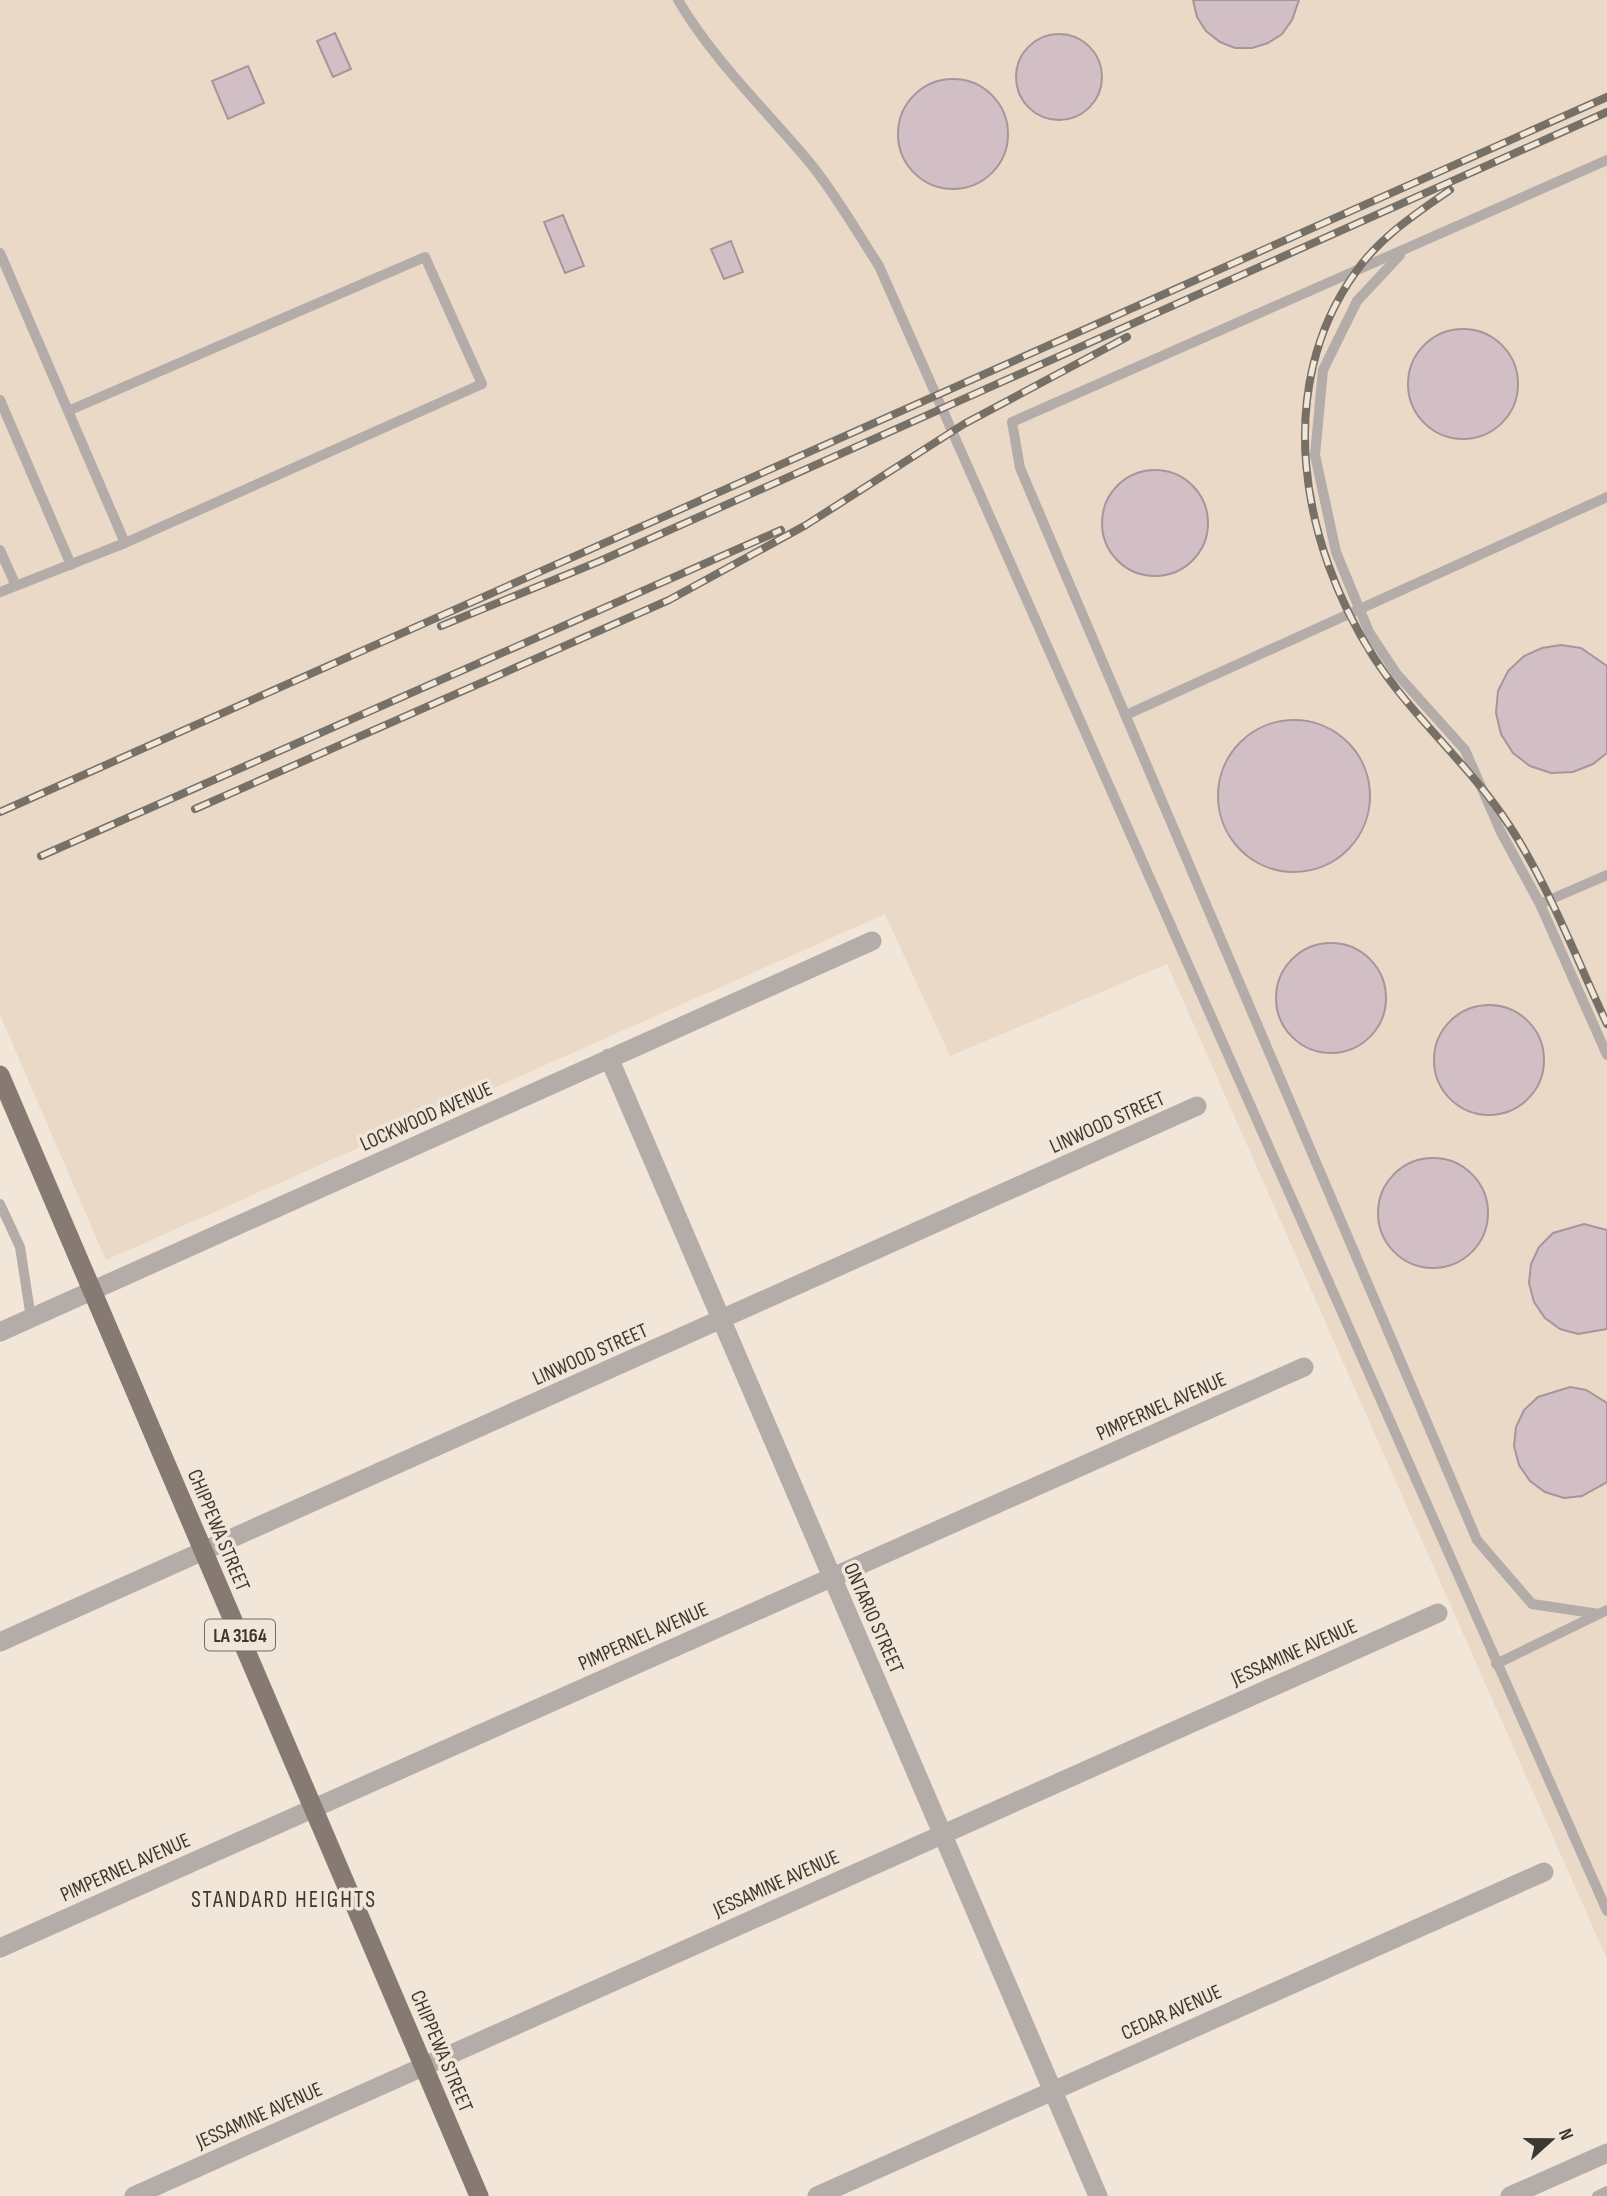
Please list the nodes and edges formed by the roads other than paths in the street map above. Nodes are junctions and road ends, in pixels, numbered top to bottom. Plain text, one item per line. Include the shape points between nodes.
1 (678, 0) edge
2 (1607, 160) edge
3 (1404, 250) junction
4 (0, 253) edge
5 (0, 400) edge
6 (68, 411) junction
7 (1607, 497) edge
8 (125, 543) junction
9 (0, 550) edge
10 (71, 565) junction
11 (16, 586) junction
12 (0, 592) edge
13 (1359, 608) junction
14 (1126, 715) junction
15 (1607, 874) edge
16 (1540, 904) junction
17 (872, 941) dead end
18 (1607, 1055) edge
19 (610, 1058) junction
20 (0, 1075) edge
21 (1197, 1106) dead end
22 (0, 1204) edge
23 (93, 1292) junction
24 (31, 1318) junction
25 (720, 1321) junction
26 (0, 1332) edge
27 (1304, 1367) dead end
28 (204, 1551) junction
29 (831, 1577) junction
30 (1603, 1612) edge
31 (1438, 1613) dead end
32 (0, 1642) edge
33 (1496, 1664) junction
34 (314, 1810) junction
35 (943, 1833) junction
36 (1544, 1871) dead end
37 (1607, 1911) edge
38 (0, 1948) edge
39 (424, 2067) junction
40 (1052, 2090) junction
41 (1607, 2153) edge
42 (1607, 2191) edge
43 (134, 2196) edge
44 (479, 2196) edge
45 (817, 2196) edge
46 (1098, 2196) edge
47 (1510, 2196) edge
48 (1597, 2196) edge

1 - 33 lane via 751,99 811,165 879,266
2 - 3 lane
3 - 13 lane via 1357,302 1323,370 1315,455 1336,552
3 - 14 lane via 1012,422 1020,468
4 - 6 lane
5 - 10 lane
6 - 8 lane
6 - 8 lane via 425,257 482,384
7 - 13 lane
8 - 10 lane
9 - 11 lane
10 - 11 lane
11 - 12 lane
13 - 14 lane
13 - 16 lane via 1368,632 1396,673 1465,750 1501,832
14 - 30 lane via 1477,1540 1532,1604
15 - 16 lane
16 - 18 lane
17 - 19 street, LOCKWOOD AVENUE
19 - 23 street, LOCKWOOD AVENUE
19 - 25 street, ONTARIO STREET
20 - 23 main road, CHIPPEWA STREET / LA 3164
21 - 25 street, LINWOOD STREET
22 - 24 lane via 20,1247
23 - 24 street, LOCKWOOD AVENUE
23 - 28 main road, CHIPPEWA STREET / LA 3164
24 - 26 street, LOCKWOOD AVENUE
25 - 28 street, LINWOOD STREET
25 - 29 street, ONTARIO STREET
27 - 29 street, PIMPERNEL AVENUE
28 - 32 street, LINWOOD STREET
28 - 34 main road, CHIPPEWA STREET / LA 3164
29 - 34 street, PIMPERNEL AVENUE
29 - 35 street, ONTARIO STREET
30 - 33 lane
31 - 35 street, JESSAMINE AVENUE
33 - 37 lane
34 - 38 street, PIMPERNEL AVENUE
34 - 39 main road, CHIPPEWA STREET / LA 3164
35 - 39 street, JESSAMINE AVENUE
35 - 40 street, ONTARIO STREET
36 - 40 street, CEDAR AVENUE
39 - 43 street, JESSAMINE AVENUE
39 - 44 main road, CHIPPEWA STREET / LA 3164
40 - 45 street, CEDAR AVENUE
40 - 46 street, ONTARIO STREET
41 - 47 street
42 - 48 lane

